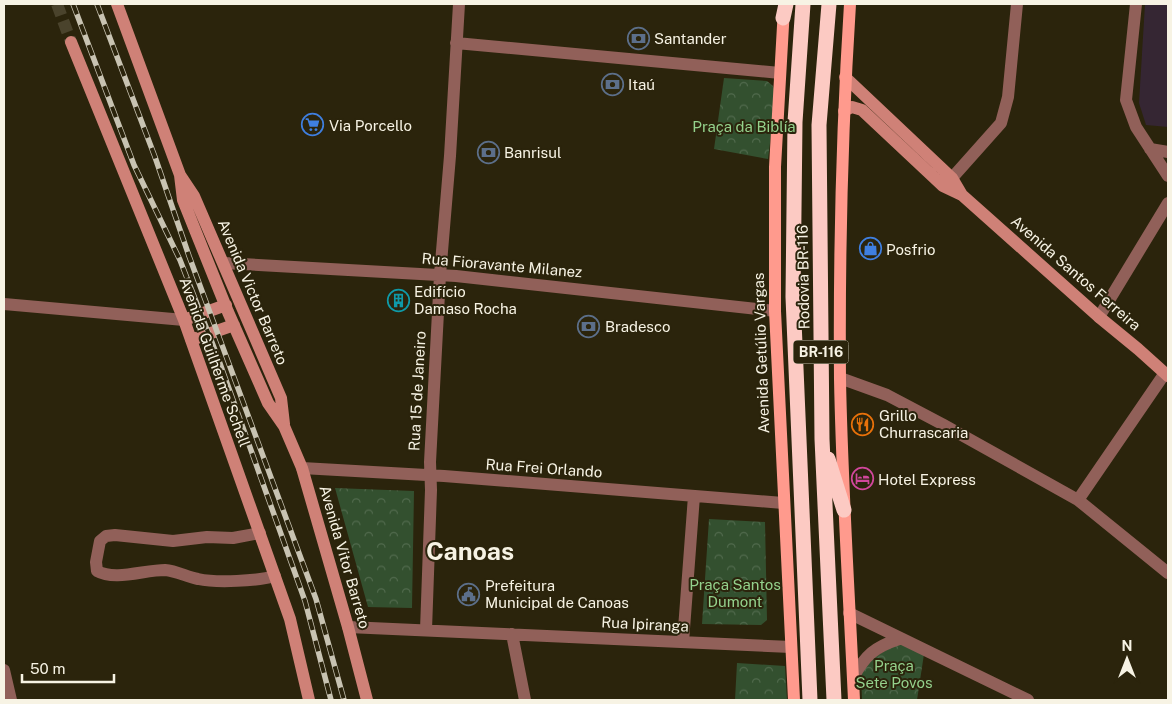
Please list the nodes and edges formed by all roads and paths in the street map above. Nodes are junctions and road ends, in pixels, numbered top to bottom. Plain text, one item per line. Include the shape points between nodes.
1 (117, 4) edge
2 (459, 4) edge
3 (803, 4) edge
4 (829, 4) edge
5 (838, 4) edge
6 (850, 4) edge
7 (1017, 4) edge
8 (1136, 4) edge
9 (784, 9) edge
10 (71, 42) tunnel mouth
11 (456, 43) junction
12 (780, 74) junction
13 (845, 77) junction
14 (844, 111) junction
15 (819, 125) junction
16 (1150, 149) junction
17 (1168, 152) edge
18 (180, 175) junction
19 (1168, 176) edge
20 (947, 182) junction
21 (1168, 203) edge
22 (224, 262) junction
23 (440, 275) junction
24 (4, 304) edge
25 (226, 305) junction
26 (775, 311) junction
27 (1099, 317) junction
28 (184, 320) junction
29 (234, 325) junction
30 (191, 340) junction
31 (1166, 375) edge
32 (840, 378) junction
33 (284, 426) junction
34 (822, 439) junction
35 (302, 468) junction
36 (430, 476) junction
37 (694, 496) junction
38 (1078, 500) junction
39 (783, 503) junction
40 (844, 510) junction
41 (260, 533) junction
42 (1168, 573) edge
43 (275, 576) junction
44 (850, 613) junction
45 (348, 627) junction
46 (426, 630) junction
47 (512, 634) junction
48 (899, 639) junction
49 (683, 642) junction
50 (791, 647) junction
51 (4, 670) edge
52 (853, 678) junction
53 (11, 700) edge
54 (309, 700) edge
55 (367, 700) edge
56 (525, 700) edge
57 (794, 700) edge
58 (810, 700) edge
59 (834, 700) edge
60 (854, 700) edge
61 (1028, 700) edge

1 - 18 main road
2 - 11 street, Rua 15 de Janeiro
3 - 58 highway, Rodovia BR-116 / BR-116 via 795,122 793,297
4 - 15 highway, Rodovia BR-116 / BR-116
5 - 15 highway, BR-116 via 830,108 826,119
6 - 13 main road
7 - 20 street via 1008,97 1001,123
8 - 16 street via 1126,100 1136,128
9 - 12 main road, Avenida Getúlio Vargas
10 - 28 main road, Avenida Guilherme Schell
11 - 12 street
11 - 23 street, Rua 15 de Janeiro
12 - 26 main road, Avenida Getúlio Vargas via 775,176
13 - 14 main road
13 - 20 main road, Avenida Santos Ferreira
14 - 20 main road, Avenida Santos Ferreira via 852,107 862,110
14 - 32 main road
15 - 34 highway, Rodovia BR-116 / BR-116
16 - 17 street
16 - 19 street
18 - 22 main road, Avenida Victor Barreto via 194,196
18 - 25 main road via 183,200
20 - 27 main road, Avenida Santos Ferreira
21 - 27 street
22 - 23 street, Rua Fioravante Milanez
22 - 33 main road, Avenida Victor Barreto via 281,398
23 - 26 street, Rua Fioravante Milanez
23 - 36 street, Rua 15 de Janeiro
24 - 28 street
25 - 28 main road
25 - 29 main road
26 - 39 main road, Avenida Getúlio Vargas
27 - 31 main road, Avenida Santos Ferreira
28 - 30 main road, Avenida Guilherme Schell
29 - 30 main road
29 - 33 main road via 268,403
30 - 41 main road, Avenida Guilherme Schell
31 - 38 street
32 - 38 street via 887,396 942,424
32 - 40 main road
33 - 35 main road, Avenida Vitor Barreto
34 - 40 highway
34 - 59 highway, Rodovia BR-116 / BR-116
35 - 36 street, Rua Frei Orlando
35 - 45 main road, Avenida Vitor Barreto
36 - 37 street, Rua Frei Orlando
36 - 46 street, Rua 15 de Janeiro
37 - 39 street, Rua Frei Orlando
37 - 49 street
38 - 42 street
39 - 50 main road, Avenida Getúlio Vargas
40 - 44 main road
41 - 43 main road, Avenida Guilherme Schell
41 - 43 street via 233,538 173,541 106,536 100,540 97,571 103,575 119,576 166,570 199,579 228,580 262,580
43 - 54 main road, Avenida Guilherme Schell via 290,619
44 - 48 street
44 - 52 main road
45 - 46 street, Rua Ipiranga
45 - 55 main road, Avenida Vitor Barreto
46 - 47 street, Rua Ipiranga
47 - 49 street, Rua Ipiranga
47 - 56 street
48 - 52 street via 884,644 865,658
48 - 61 street
49 - 50 street, Rua Ipiranga
50 - 57 main road, Avenida Getúlio Vargas
51 - 53 street
52 - 60 main road

